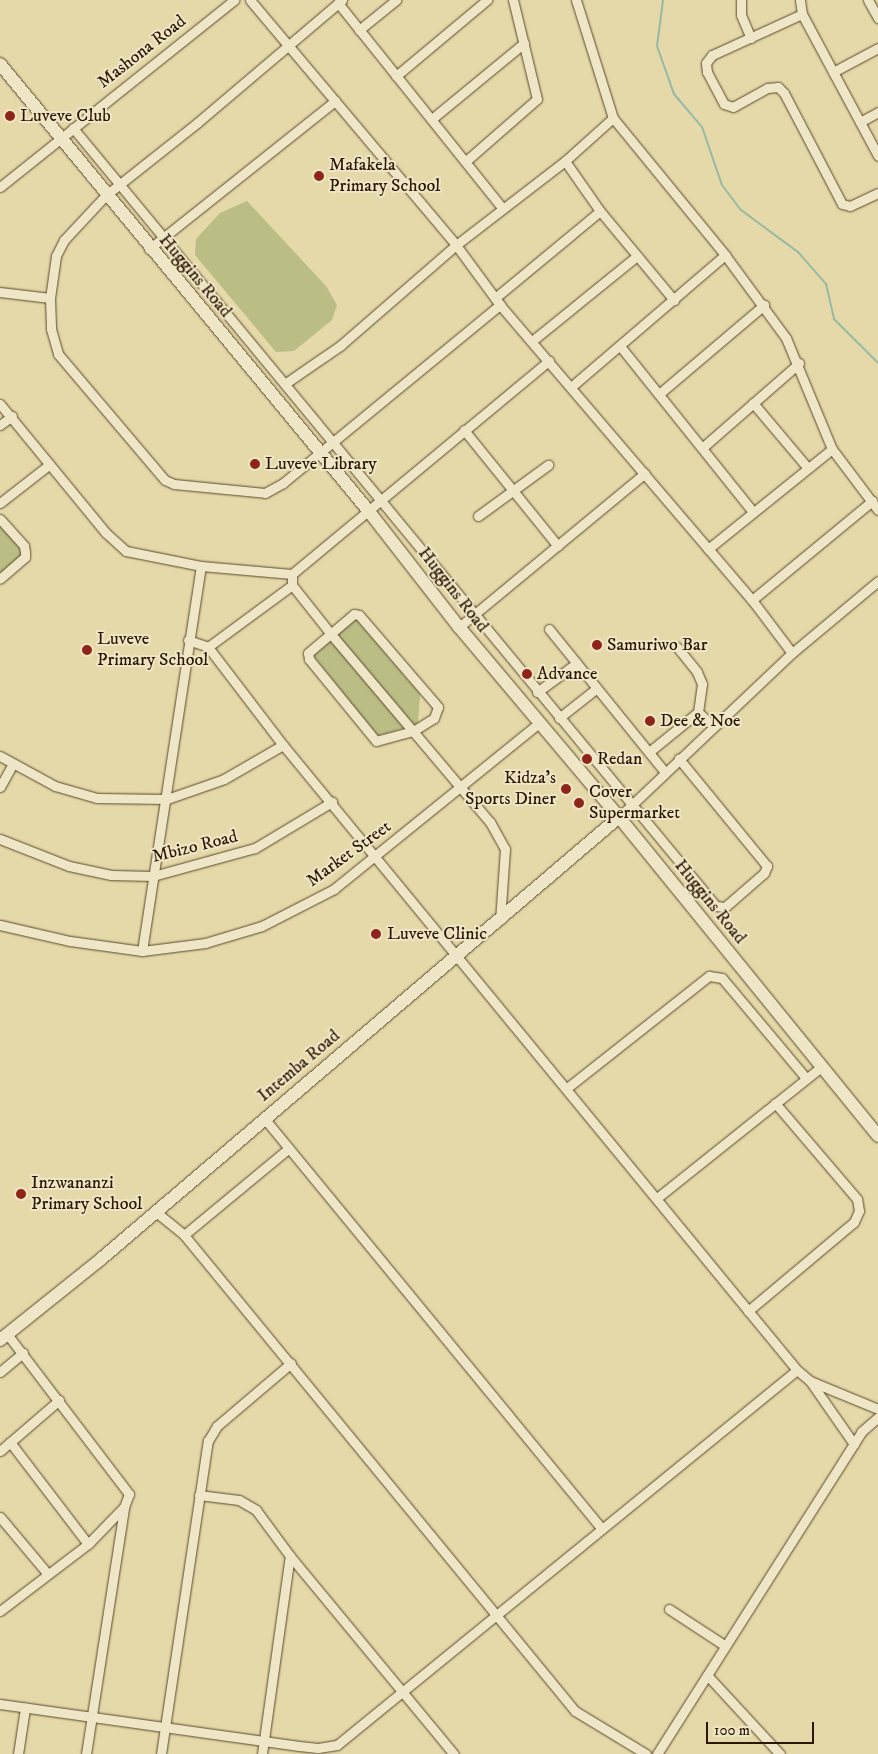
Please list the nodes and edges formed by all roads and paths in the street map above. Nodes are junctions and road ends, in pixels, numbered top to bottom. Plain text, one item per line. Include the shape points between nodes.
1 (234, 0) edge
2 (250, 0) edge
3 (396, 0) edge
4 (487, 0) edge
5 (513, 0) edge
6 (576, 0) edge
7 (741, 0) edge
8 (800, 0) edge
9 (868, 0) edge
10 (340, 2) edge
11 (802, 14) junction
12 (878, 18) edge
13 (359, 30) junction
14 (751, 38) junction
15 (524, 43) junction
16 (289, 46) junction
17 (878, 48) edge
18 (0, 64) edge
19 (833, 72) junction
20 (396, 76) junction
21 (335, 101) junction
22 (878, 112) edge
23 (433, 118) junction
24 (613, 118) junction
25 (860, 122) junction
26 (72, 128) junction
27 (61, 138) junction
28 (878, 156) edge
29 (466, 161) junction
30 (565, 161) junction
31 (119, 185) junction
32 (0, 187) edge
33 (878, 194) edge
34 (106, 195) junction
35 (502, 208) junction
36 (600, 211) junction
37 (164, 236) junction
38 (456, 245) junction
39 (149, 248) junction
40 (725, 255) junction
41 (637, 256) junction
42 (0, 292) edge
43 (50, 298) junction
44 (674, 300) junction
45 (497, 301) junction
46 (764, 305) junction
47 (532, 341) junction
48 (620, 346) junction
49 (549, 361) junction
50 (799, 363) junction
51 (286, 383) junction
52 (571, 387) junction
53 (659, 394) junction
54 (0, 404) edge
55 (753, 404) junction
56 (12, 416) junction
57 (0, 425) edge
58 (464, 430) junction
59 (332, 443) junction
60 (702, 448) junction
61 (832, 449) junction
62 (319, 453) junction
63 (50, 464) junction
64 (548, 465) dead end
65 (806, 466) junction
66 (645, 473) junction
67 (512, 490) junction
68 (380, 498) junction
69 (872, 501) junction
70 (0, 503) edge
71 (367, 509) junction
72 (878, 510) edge
73 (752, 511) junction
74 (478, 516) dead end
75 (0, 520) edge
76 (558, 546) junction
77 (708, 549) junction
78 (201, 566) junction
79 (292, 574) junction
80 (0, 579) edge
81 (878, 581) edge
82 (292, 585) junction
83 (752, 600) junction
84 (473, 616) junction
85 (459, 627) junction
86 (550, 629) dead end
87 (330, 633) junction
88 (188, 640) junction
89 (208, 647) junction
90 (677, 647) dead end
91 (792, 653) junction
92 (577, 663) junction
93 (597, 688) junction
94 (537, 692) junction
95 (698, 712) junction
96 (559, 718) junction
97 (539, 723) junction
98 (713, 726) junction
99 (413, 731) junction
100 (283, 745) junction
101 (649, 752) junction
102 (0, 756) edge
103 (679, 759) junction
104 (12, 765) junction
105 (665, 772) junction
106 (0, 787) edge
107 (461, 788) junction
108 (167, 799) junction
109 (332, 802) junction
110 (632, 805) junction
111 (619, 817) junction
112 (0, 838) edge
113 (377, 856) junction
114 (154, 876) junction
115 (500, 920) junction
116 (0, 925) edge
117 (142, 951) junction
118 (458, 956) junction
119 (821, 1067) junction
120 (806, 1078) junction
121 (567, 1088) junction
122 (776, 1102) junction
123 (264, 1118) junction
124 (878, 1136) edge
125 (288, 1149) junction
126 (657, 1198) junction
127 (156, 1212) junction
128 (184, 1235) junction
129 (748, 1311) junction
130 (4, 1337) edge
131 (23, 1353) junction
132 (291, 1363) junction
133 (796, 1370) junction
134 (0, 1372) edge
135 (810, 1381) junction
136 (59, 1400) junction
137 (878, 1408) edge
138 (878, 1417) edge
139 (10, 1442) junction
140 (854, 1444) junction
141 (0, 1451) edge
142 (199, 1495) junction
143 (124, 1508) junction
144 (0, 1517) edge
145 (602, 1529) junction
146 (88, 1544) junction
147 (290, 1556) junction
148 (47, 1573) junction
149 (668, 1609) dead end
150 (0, 1611) edge
151 (498, 1614) junction
152 (724, 1645) junction
153 (707, 1676) junction
154 (404, 1691) junction
155 (0, 1704) edge
156 (25, 1708) junction
157 (91, 1717) junction
158 (164, 1727) junction
159 (264, 1741) junction
160 (18, 1754) edge
161 (86, 1754) edge
162 (161, 1754) edge
163 (262, 1754) edge
164 (454, 1754) edge
165 (646, 1754) edge
166 (656, 1754) edge
167 (780, 1754) edge

1 - 26 street, Mashona Road
2 - 16 street
3 - 13 street
4 - 20 street
5 - 15 street
6 - 24 street
7 - 14 street via 740,15
8 - 11 street
9 - 12 street
10 - 13 street
10 - 16 street
11 - 14 street
11 - 19 street
13 - 20 street
14 - 33 street via 712,55 706,63 707,72 724,104 742,105 767,88 778,87 842,204 850,206
15 - 23 street
15 - 29 street via 537,98
16 - 21 street
16 - 31 street
17 - 19 street
18 - 27 street, Huggins Road
19 - 25 street
20 - 23 street
21 - 37 street
21 - 38 street
22 - 25 street
23 - 29 street
24 - 30 street
24 - 40 street
25 - 28 street
26 - 27 street, Mashona Road
26 - 31 street
27 - 32 street, Mashona Road
27 - 34 street, Huggins Road
29 - 35 street
30 - 35 street
30 - 36 street
31 - 34 street
31 - 37 street
34 - 39 street, Huggins Road
34 - 43 street via 59,248
35 - 38 street
36 - 41 street
36 - 45 street
37 - 39 street
37 - 51 street
38 - 45 street
38 - 51 street via 340,344
39 - 62 street, Huggins Road
40 - 44 street
40 - 46 street
41 - 44 street
41 - 47 street
42 - 43 street
43 - 62 street via 50,329 58,354 165,480 174,484 265,493
44 - 48 street
45 - 47 street
45 - 59 street
46 - 50 street
46 - 53 street
47 - 49 street
48 - 52 street
48 - 53 street
49 - 52 street
49 - 58 street
50 - 55 street
50 - 61 street
51 - 59 street
52 - 66 street
53 - 60 street
54 - 56 street
55 - 60 street
55 - 65 street
56 - 57 street
56 - 63 street
58 - 67 street
58 - 68 street
59 - 62 street
59 - 68 street
60 - 73 street
61 - 65 street
61 - 69 street
62 - 71 street, Huggins Road
63 - 70 street
63 - 78 street via 120,547 150,558
64 - 67 street
65 - 73 street
66 - 76 street
66 - 77 street
67 - 74 street
67 - 76 street
68 - 71 street
68 - 84 street
69 - 72 street
69 - 83 street
71 - 79 street
71 - 85 street, Huggins Road
73 - 77 street
75 - 80 street via 24,546 25,552 25,557
76 - 84 street
77 - 83 street
78 - 79 street
78 - 88 street
79 - 82 street
81 - 91 street
82 - 87 street
82 - 89 street
83 - 91 street
84 - 85 street
84 - 94 street
85 - 97 street, Huggins Road
86 - 92 street
87 - 99 street
87 - 99 street via 307,656 373,738 386,740
87 - 99 street via 354,614 359,615 438,707 434,718
88 - 89 street
88 - 108 street
89 - 100 street
90 - 95 street via 697,672 702,684
91 - 98 street
92 - 93 street
92 - 94 street
93 - 96 street
93 - 101 street
94 - 96 street
95 - 98 street
95 - 101 street
96 - 110 street
97 - 107 street, Market Street
97 - 111 street, Huggins Road
98 - 103 street
99 - 107 street
100 - 108 street via 224,779
100 - 109 street
101 - 105 street
102 - 104 street
103 - 105 street
103 - 110 street via 767,866 764,873 725,907 718,907
104 - 106 street
104 - 108 street via 55,786 96,798
105 - 110 street
107 - 113 street, Market Street
107 - 115 street via 490,822 505,849
108 - 114 street
109 - 113 street
109 - 114 street, Mbizo Road via 255,848
110 - 111 street
111 - 115 street, Intemba Road
111 - 119 street, Huggins Road
112 - 114 street, Mbizo Road via 69,866 111,875
113 - 117 street, Market Street via 334,890 262,926 205,943
113 - 118 street
114 - 117 street
115 - 118 street, Intemba Road
116 - 117 street, Market Street via 70,941
118 - 121 street
118 - 123 street, Intemba Road
119 - 120 street
119 - 124 street, Huggins Road
120 - 121 street via 722,978 709,976
120 - 122 street
121 - 126 street
122 - 126 street
122 - 129 street via 857,1199 859,1210 854,1222
123 - 125 street
123 - 127 street, Intemba Road
125 - 128 street
125 - 145 street
126 - 129 street
127 - 128 street
127 - 130 street, Intemba Road
128 - 132 street
129 - 133 street
130 - 131 street
131 - 134 street
131 - 136 street
132 - 142 street via 217,1426 208,1441
132 - 151 street
133 - 135 street
133 - 145 street
135 - 137 street
135 - 140 street
136 - 139 street
136 - 143 street via 128,1492
138 - 140 street via 861,1432
139 - 141 street
139 - 146 street
140 - 152 street
142 - 147 street via 228,1497 250,1505
142 - 158 street
143 - 146 street
143 - 157 street
144 - 148 street
145 - 151 street
146 - 148 street
147 - 154 street
147 - 159 street
148 - 150 street
149 - 152 street
151 - 154 street
151 - 165 street via 575,1710
152 - 153 street
153 - 166 street
153 - 167 street
154 - 159 street via 337,1745 318,1748
154 - 164 street
155 - 156 street
156 - 157 street
156 - 160 street
157 - 158 street
157 - 161 street
158 - 159 street
158 - 162 street
159 - 163 street

